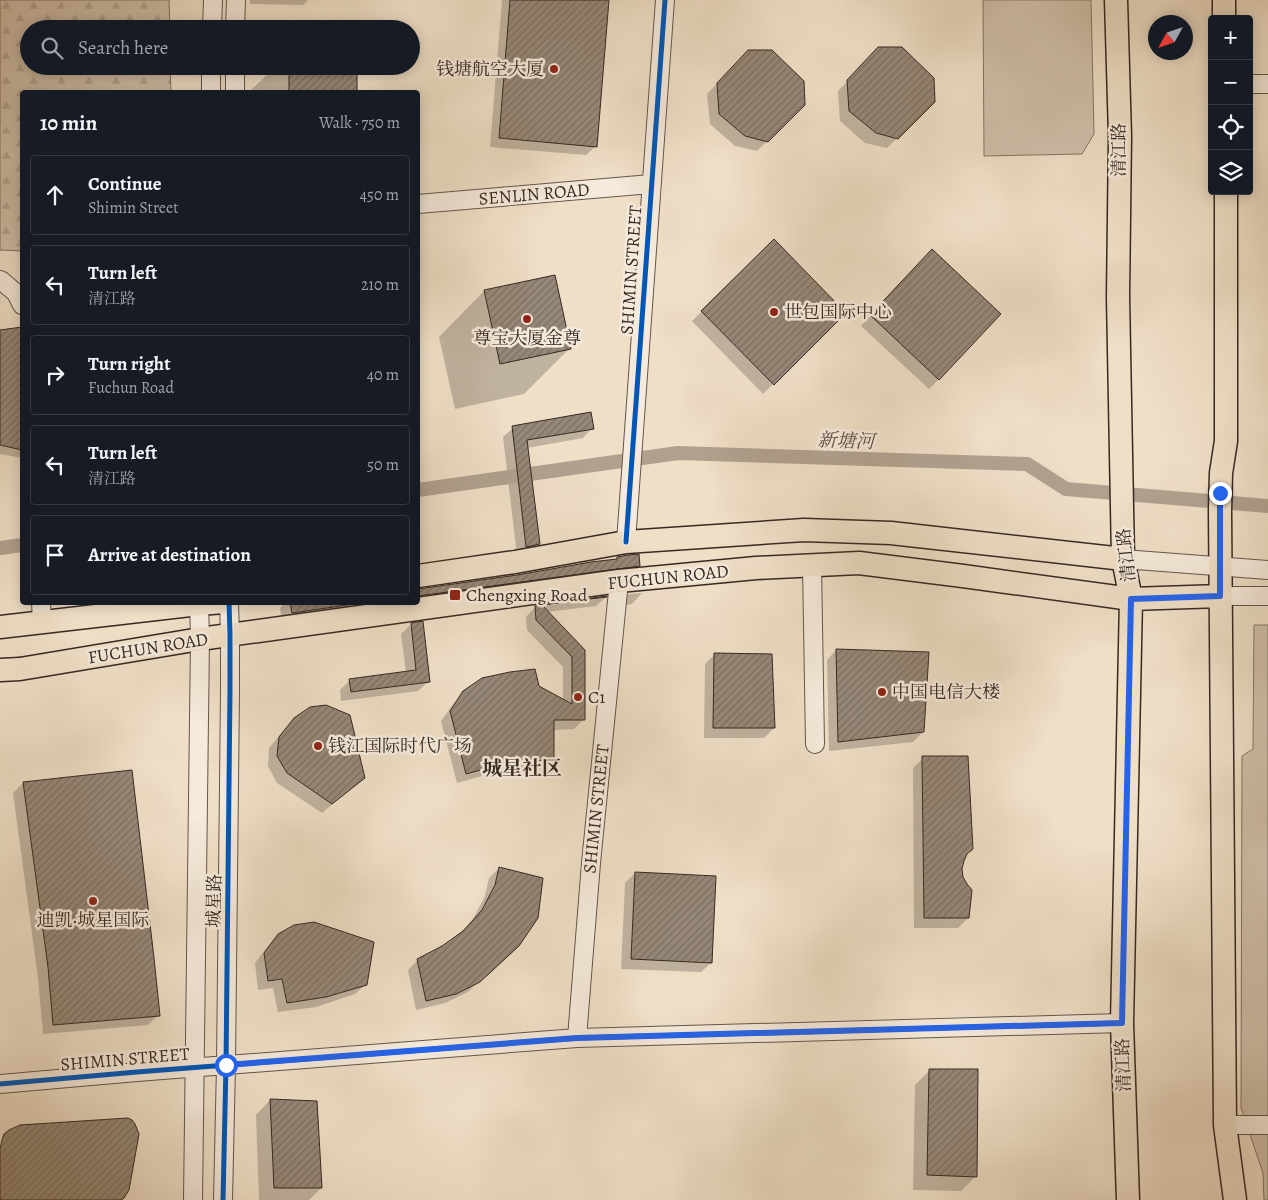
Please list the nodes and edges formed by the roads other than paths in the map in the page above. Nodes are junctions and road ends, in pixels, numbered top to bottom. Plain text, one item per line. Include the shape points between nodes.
1 (213, 0) edge
2 (236, 0) edge
3 (665, 0) edge
4 (1116, 0) edge
5 (1224, 0) edge
6 (1224, 15) edge
7 (212, 20) edge
8 (236, 20) edge
9 (211, 75) edge
10 (235, 75) edge
11 (1253, 84) edge
12 (1268, 84) edge
13 (210, 90) edge
14 (234, 90) edge
15 (651, 184) junction
16 (1226, 195) edge
17 (420, 204) edge
18 (0, 280) edge
19 (20, 301) edge
20 (626, 542) junction
21 (1123, 559) junction
22 (812, 565) junction
23 (1220, 566) junction
24 (1268, 570) edge
25 (420, 576) edge
26 (619, 581) junction
27 (1220, 596) junction
28 (1268, 596) edge
29 (1131, 599) junction
30 (164, 605) edge
31 (199, 605) edge
32 (229, 605) edge
33 (42, 612) edge
34 (0, 627) edge
35 (230, 635) junction
36 (200, 639) junction
37 (0, 670) edge
38 (815, 744) dead end
39 (1122, 1023) junction
40 (577, 1038) junction
41 (226, 1065) junction
42 (195, 1067) junction
43 (0, 1084) edge
44 (1225, 1125) junction
45 (1268, 1125) edge
46 (193, 1200) edge
47 (223, 1200) edge
48 (1128, 1200) edge
49 (1235, 1200) edge

1 - 7 street
2 - 8 street
3 - 15 street, SHIMIN STREET
4 - 21 main road, 清江路
5 - 6 main road
9 - 13 street
10 - 14 street
11 - 12 street
15 - 17 street, SENLIN ROAD
15 - 20 street, SHIMIN STREET
16 - 23 main road via 1226,441 1221,473
18 - 19 street via 16,293
20 - 21 main road, FUCHUN ROAD via 804,530 891,533
20 - 25 main road, FUCHUN ROAD
21 - 23 street
21 - 29 main road, 清江路
22 - 26 main road, FUCHUN ROAD
22 - 29 main road, FUCHUN ROAD via 859,563
22 - 38 street
23 - 24 street
23 - 27 main road
26 - 35 main road, FUCHUN ROAD
26 - 40 street, SHIMIN STREET
27 - 28 street
27 - 29 main road, FUCHUN ROAD
27 - 44 main road
29 - 39 main road, 清江路
30 - 33 main road, FUCHUN ROAD
31 - 36 street, 城星路
32 - 35 street, 城星路
33 - 34 main road, FUCHUN ROAD
35 - 36 main road, FUCHUN ROAD
35 - 41 street, 城星路
36 - 37 main road, FUCHUN ROAD
36 - 42 street, 城星路
39 - 40 street, SHIMIN STREET
39 - 48 main road, 清江路
40 - 41 street, SHIMIN STREET
41 - 42 street, SHIMIN STREET
41 - 47 street, 城星路
42 - 43 street, SHIMIN STREET
42 - 46 street, 城星路
44 - 45 street
44 - 49 main road

